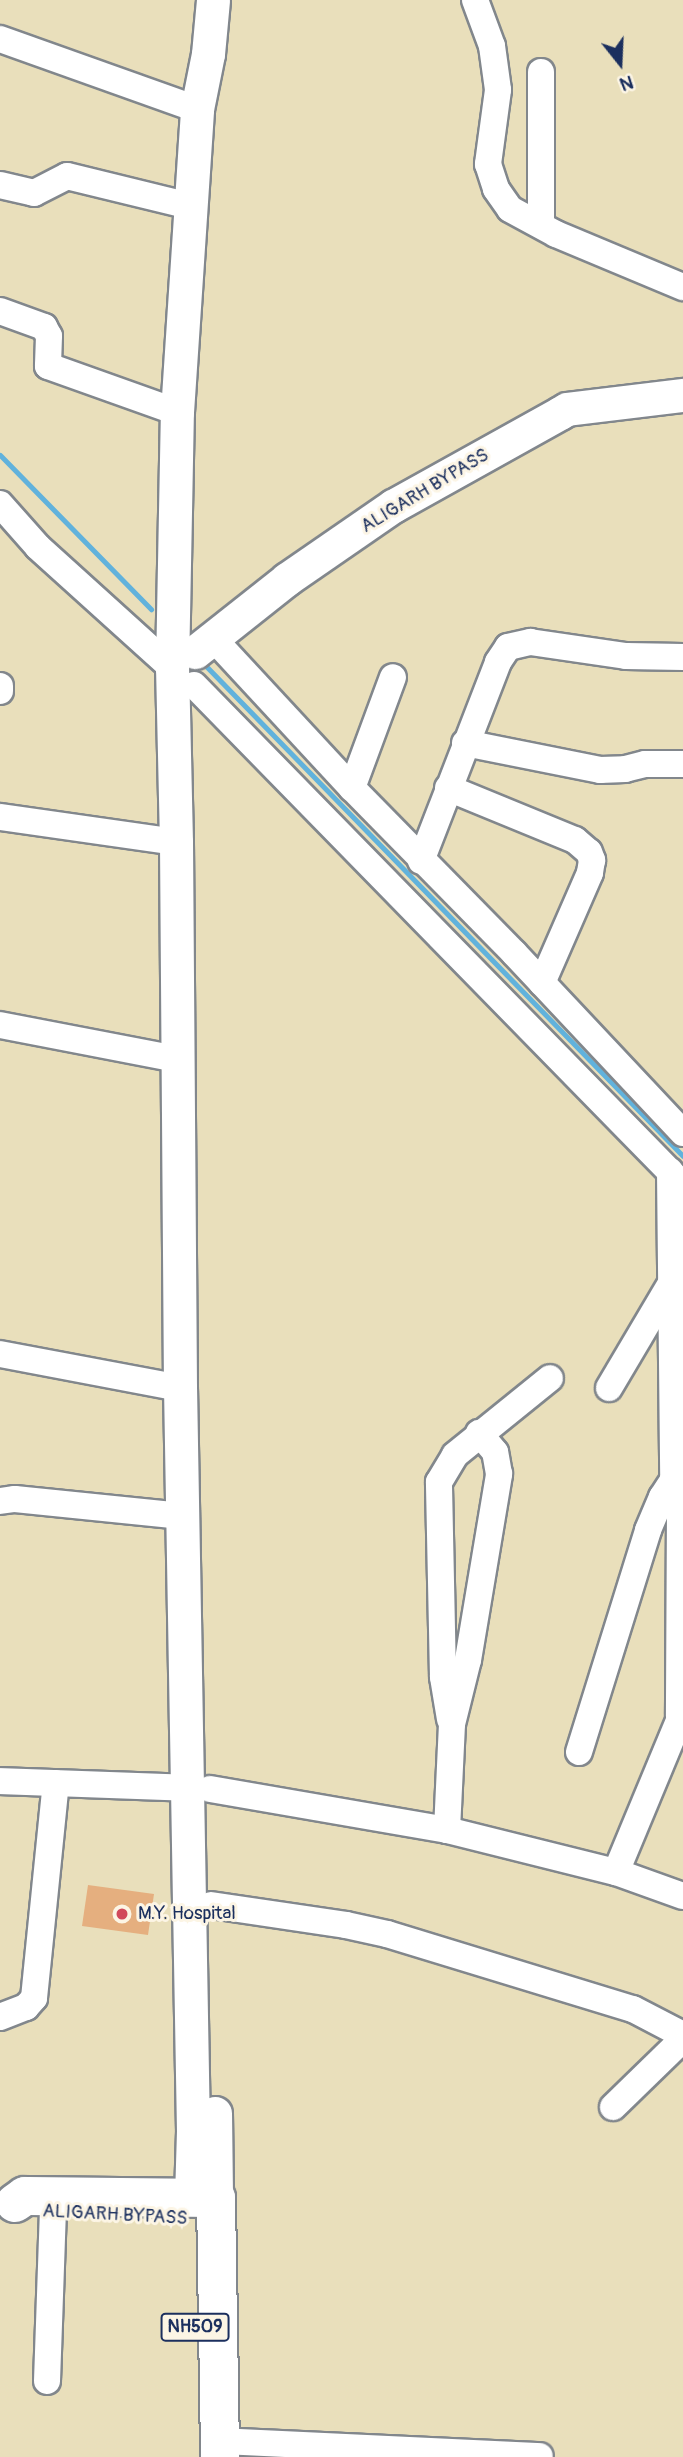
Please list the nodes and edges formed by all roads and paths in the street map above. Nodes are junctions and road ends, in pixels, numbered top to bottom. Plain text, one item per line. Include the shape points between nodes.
1 (213, 0) edge
2 (475, 0) edge
3 (0, 39) edge
4 (208, 54) junction
5 (541, 72) dead end
6 (197, 109) junction
7 (0, 185) edge
8 (190, 206) junction
9 (541, 225) junction
10 (683, 287) edge
11 (0, 311) edge
12 (683, 395) edge
13 (177, 412) junction
14 (0, 504) edge
15 (683, 657) edge
16 (190, 660) junction
17 (393, 677) dead end
18 (465, 743) junction
19 (683, 764) edge
20 (352, 788) junction
21 (448, 788) junction
22 (0, 817) edge
23 (177, 842) junction
24 (421, 861) junction
25 (542, 983) junction
26 (0, 1025) edge
27 (177, 1059) junction
28 (683, 1133) edge
29 (676, 1178) edge
30 (672, 1281) junction
31 (678, 1334) edge
32 (0, 1354) edge
33 (550, 1378) dead end
34 (180, 1388) junction
35 (609, 1388) dead end
36 (480, 1433) junction
37 (673, 1480) junction
38 (0, 1501) edge
39 (183, 1516) junction
40 (681, 1713) edge
41 (452, 1724) junction
42 (579, 1752) dead end
43 (0, 1781) edge
44 (56, 1783) junction
45 (199, 1789) junction
46 (447, 1830) junction
47 (616, 1872) junction
48 (683, 1896) edge
49 (211, 1905) junction
50 (0, 2017) edge
51 (683, 2037) edge
52 (613, 2107) dead end
53 (7, 2202) edge
54 (204, 2209) junction
55 (53, 2211) junction
56 (47, 2381) dead end
57 (212, 2452) edge
58 (540, 2456) edge

1 - 4 main road
2 - 9 street via 492,46 498,90 488,164 496,189 510,209
3 - 6 street
4 - 6 main road
4 - 16 main road via 215,110 197,412
5 - 9 street
6 - 8 main road
7 - 8 street via 34,193 67,176
8 - 13 main road
9 - 10 street
11 - 13 street via 44,327 49,336 48,366
12 - 16 main road, ALIGARH BYPASS via 567,409 393,506 287,579
13 - 16 main road
14 - 16 street via 38,547
15 - 18 street via 626,656 530,642 508,647
16 - 20 street
16 - 23 main road
16 - 29 street
16 - 45 main road
17 - 20 street
18 - 19 street via 600,770
18 - 21 street
20 - 24 street
21 - 24 street
21 - 25 street via 575,841 589,852 590,873
22 - 23 street
23 - 27 main road
24 - 25 street
25 - 28 street
26 - 27 street
27 - 34 main road
29 - 30 street
30 - 31 street
30 - 35 street
31 - 37 street
32 - 34 street
33 - 36 street
34 - 39 main road
36 - 41 street via 495,1452 499,1474 468,1660
36 - 41 street via 447,1465 438,1492 443,1684
37 - 40 street via 680,1509
37 - 42 street via 645,1541
38 - 39 street
39 - 45 main road
40 - 47 street
41 - 46 street
43 - 44 street
44 - 45 street
44 - 50 street via 34,1998
45 - 46 street
45 - 49 main road
45 - 54 main road
46 - 47 street
47 - 48 street
49 - 51 street via 387,1934 633,2009
49 - 54 main road
51 - 52 street
53 - 54 highway, ALIGARH BYPASS via 25,2196
53 - 55 highway, ALIGARH BYPASS
54 - 55 highway, ALIGARH BYPASS
54 - 57 highway, NH509
55 - 56 street
57 - 58 street

